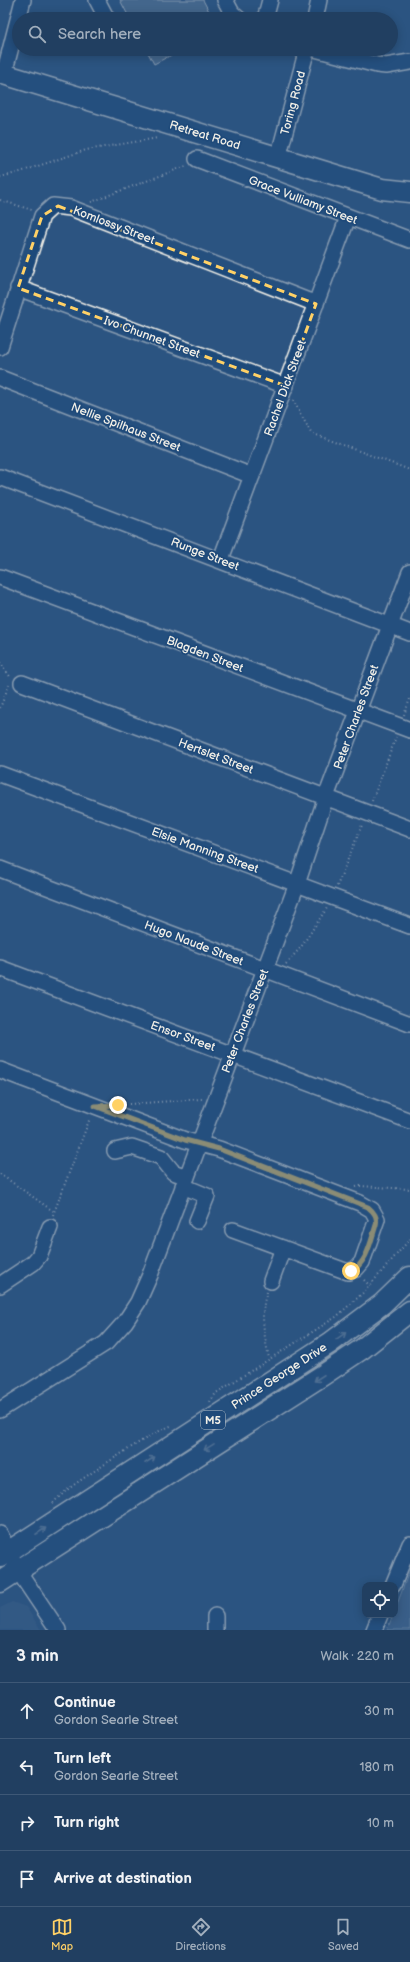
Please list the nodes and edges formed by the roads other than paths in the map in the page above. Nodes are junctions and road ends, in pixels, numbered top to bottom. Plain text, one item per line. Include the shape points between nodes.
1 (23, 0) edge
2 (97, 0) edge
3 (225, 0) edge
4 (258, 0) edge
5 (270, 0) edge
6 (319, 0) edge
7 (20, 12) edge
8 (103, 12) edge
9 (231, 12) edge
10 (263, 12) edge
11 (266, 12) edge
12 (316, 12) edge
13 (12, 39) edge
14 (305, 56) edge
15 (342, 56) edge
16 (410, 62) edge
17 (2, 74) edge
18 (278, 158) junction
19 (197, 159) road end
20 (410, 192) edge
21 (348, 217) junction
22 (410, 240) edge
23 (18, 288) junction
24 (316, 304) junction
25 (0, 347) edge
26 (0, 378) edge
27 (286, 386) junction
28 (252, 476) junction
29 (0, 477) edge
30 (221, 559) junction
31 (410, 572) edge
32 (0, 577) edge
33 (389, 625) junction
34 (410, 633) edge
35 (17, 681) road end
36 (359, 711) junction
37 (405, 728) edge
38 (0, 774) edge
39 (326, 797) junction
40 (410, 829) edge
41 (0, 869) edge
42 (297, 884) junction
43 (410, 926) edge
44 (0, 968) edge
45 (271, 972) junction
46 (410, 1024) edge
47 (232, 1054) junction
48 (0, 1070) edge
49 (410, 1120) edge
50 (199, 1143) junction
51 (115, 1151) dead end
52 (185, 1181) junction
53 (197, 1221) dead end
54 (50, 1227) road end
55 (233, 1230) dead end
56 (283, 1248) junction
57 (410, 1277) edge
58 (271, 1281) road end
59 (0, 1285) edge
60 (410, 1311) edge
61 (0, 1410) edge
62 (0, 1534) edge
63 (410, 1544) edge
64 (4, 1555) edge
65 (18, 1572) junction
66 (0, 1582) edge
67 (393, 1582) edge
68 (379, 1618) edge
69 (58, 1630) edge
70 (374, 1630) edge

1 - 7 street
2 - 8 street
3 - 9 street
4 - 10 street
5 - 11 street
6 - 12 street
13 - 17 street
14 - 18 street, Toring Road
15 - 16 street via 386,66
17 - 18 main road, Retreat Road
18 - 20 main road, Retreat Road via 382,189
19 - 21 street, Grace Vulliamy Street
21 - 22 street, Grace Vulliamy Street
21 - 24 street, Rachel Dick Street
23 - 24 street, Komlossy Street via 42,216 53,206 71,208
23 - 25 street
23 - 27 street, Ivo Chunnet Street
24 - 27 street, Rachel Dick Street
26 - 28 street, Nellie Spilhaus Street
27 - 28 street, Rachel Dick Street
28 - 30 street, Rachel Dick Street
29 - 30 street, Runge Street
30 - 33 street, Runge Street
31 - 33 street, Peter Charles Street
32 - 36 street, Blagden Street
33 - 34 street, Runge Street
33 - 36 street, Peter Charles Street
35 - 39 street, Hertslet Street
36 - 37 street, Blagden Street
36 - 39 street, Peter Charles Street
38 - 42 street, Elsie Manning Street
39 - 40 street, Hertslet Street
39 - 42 street, Peter Charles Street
41 - 45 street, Hugo Naude Street
42 - 43 street, Elsie Manning Street
42 - 45 street, Peter Charles Street
44 - 47 street, Ensor Street
45 - 46 street, Hugo Naude Street
45 - 47 street, Peter Charles Street
47 - 49 street, Ensor Street
47 - 50 street, Peter Charles Street
48 - 50 street via 185,1140
50 - 52 street, Peter Charles Street
50 - 56 street via 338,1194 368,1207 377,1219 362,1262 351,1271 343,1271
51 - 52 street via 132,1147 161,1157 173,1172
52 - 53 street via 207,1196
52 - 61 street, Peter Charles Street via 150,1275 138,1302 125,1322 106,1343
54 - 59 street via 39,1256
55 - 56 street
56 - 58 street
64 -> 57 main road, Prince George Drive / M5 via 330,1343 382,1304
60 -> 65 main road, Prince George Drive / M5 via 329,1371
62 - 64 street
63 - 67 street
64 - 65 street
65 - 66 main road, Prince George Drive / M5
65 - 69 street
68 - 70 street

